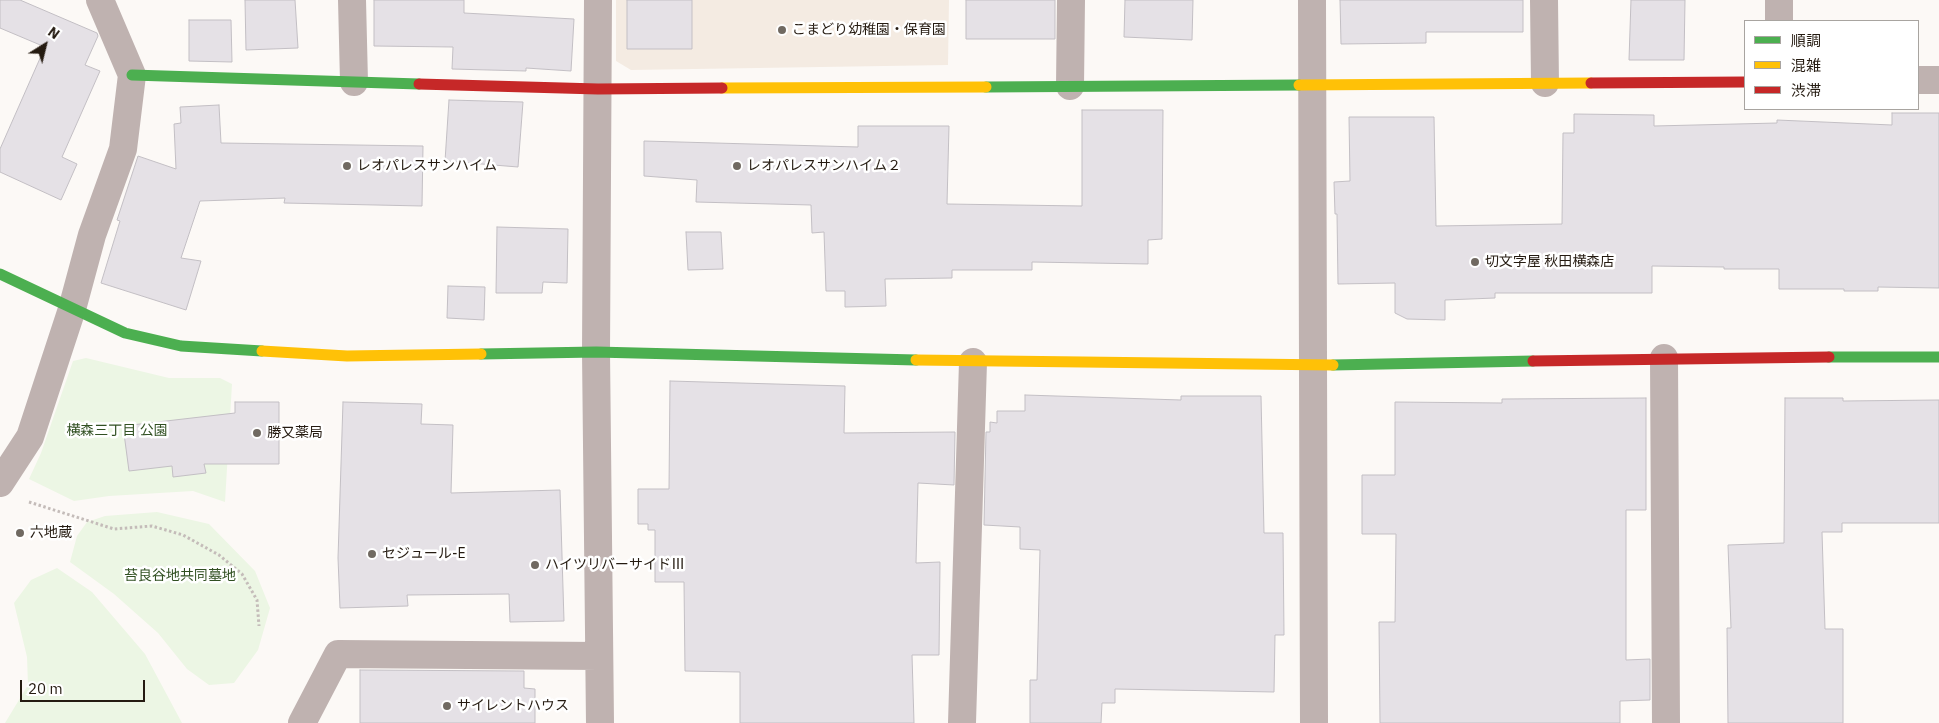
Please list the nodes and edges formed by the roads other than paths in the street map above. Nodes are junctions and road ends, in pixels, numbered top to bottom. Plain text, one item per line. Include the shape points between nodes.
1 (100, 0) edge
2 (352, 0) edge
3 (598, 0) edge
4 (1071, 0) edge
5 (1312, 0) edge
6 (1544, 0) edge
7 (1779, 0) edge
8 (1779, 20) edge
9 (132, 76) junction
10 (1919, 80) edge
11 (1939, 80) edge
12 (354, 82) junction
13 (1744, 82) edge
14 (1545, 83) junction
15 (1313, 84) junction
16 (1070, 86) junction
17 (598, 89) junction
18 (0, 274) edge
19 (72, 309) junction
20 (596, 352) junction
21 (1939, 357) edge
22 (1664, 358) junction
23 (973, 362) junction
24 (1314, 365) junction
25 (0, 483) edge
26 (599, 656) junction
27 (302, 723) edge
28 (600, 723) edge
29 (962, 723) edge
30 (1314, 723) edge
31 (1666, 723) edge

1 - 9 street
2 - 12 street
3 - 17 street
4 - 16 street
5 - 15 street
6 - 14 street
7 - 8 street
9 - 12 street
9 - 19 street via 123,148 92,235
10 - 11 street
12 - 17 street
13 - 14 street
14 - 15 street
15 - 16 street
15 - 24 street
16 - 17 street
17 - 20 street
18 - 19 street
19 - 20 street via 125,333 181,346 347,356
19 - 25 street via 30,437
20 - 23 street
20 - 26 street
21 - 22 street
22 - 24 street
22 - 31 street
23 - 24 street
23 - 29 street
24 - 30 street
26 - 27 street via 338,654
26 - 28 street

